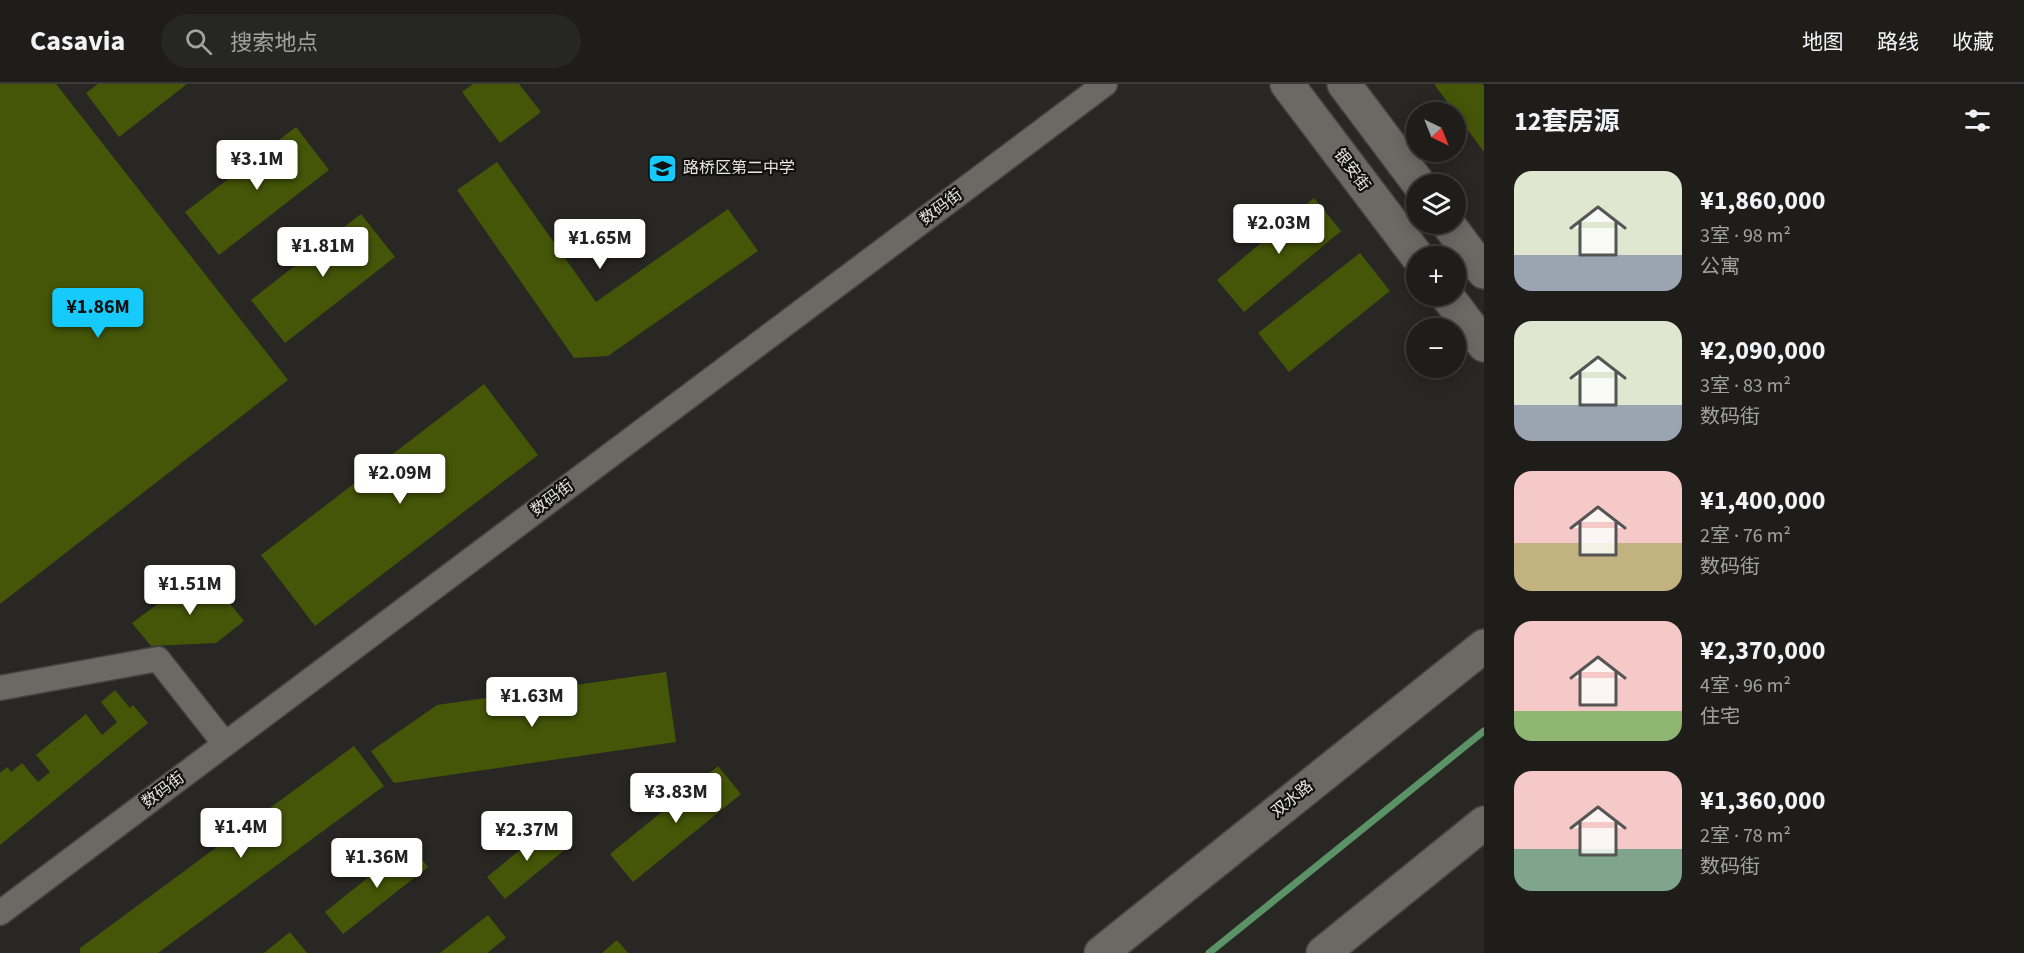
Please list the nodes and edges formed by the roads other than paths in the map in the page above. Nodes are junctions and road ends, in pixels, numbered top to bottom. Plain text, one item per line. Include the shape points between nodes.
1 (1105, 84) edge
2 (1287, 84) edge
3 (1344, 84) edge
4 (1412, 174) edge
5 (1456, 234) edge
6 (1409, 246) edge
7 (1484, 272) edge
8 (1455, 306) edge
9 (1484, 345) edge
10 (1484, 646) edge
11 (0, 688) edge
12 (225, 744) junction
13 (1484, 823) edge
14 (0, 913) edge
15 (1101, 953) edge
16 (1323, 953) edge

1 - 12 street, 数码街
2 - 6 main road, 银安街
3 - 4 main road
5 - 7 main road
8 - 9 main road
10 - 15 main road, 双水路
11 - 12 street via 158,659
12 - 14 street, 数码街
13 - 16 main road

